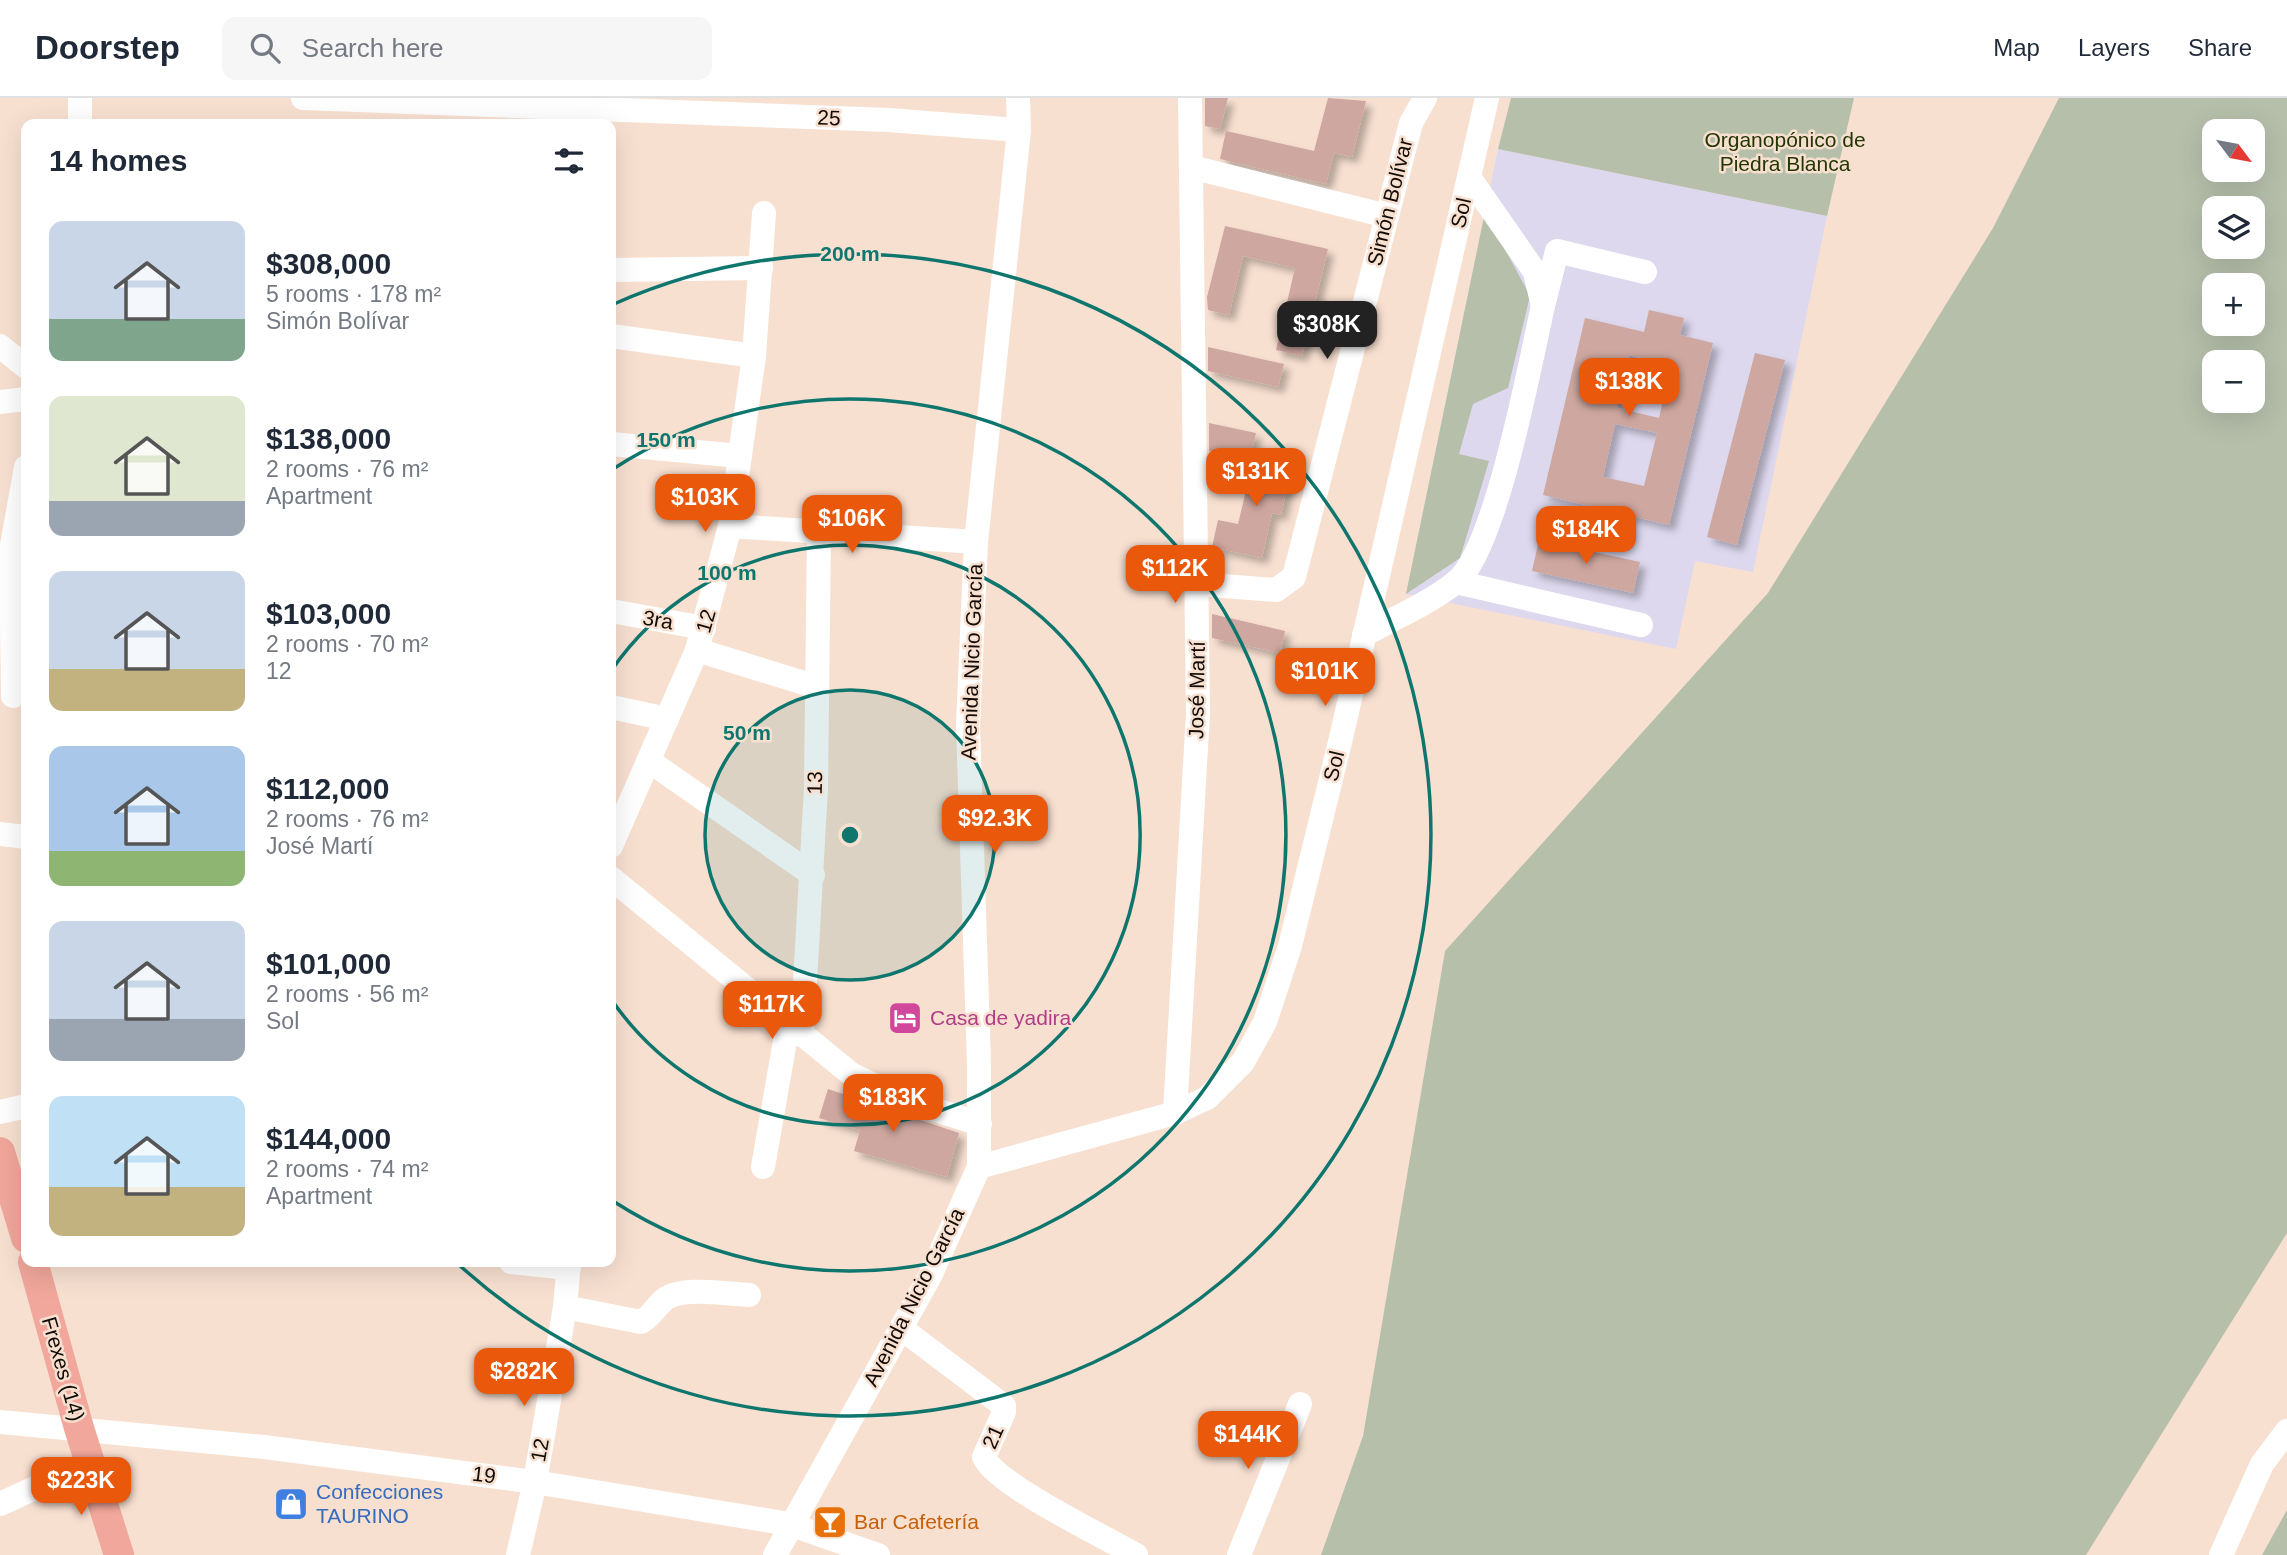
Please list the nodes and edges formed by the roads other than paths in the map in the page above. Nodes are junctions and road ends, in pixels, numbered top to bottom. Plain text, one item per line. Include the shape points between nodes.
1 (80, 98) edge
2 (303, 98) edge
3 (1018, 98) edge
4 (1190, 98) edge
5 (1425, 98) edge
6 (1487, 98) edge
7 (605, 104) edge
8 (753, 106) edge
9 (890, 109) edge
10 (80, 119) edge
11 (1019, 130) junction
12 (1191, 167) junction
13 (1469, 177) junction
14 (764, 213) dead end
15 (1387, 216) junction
16 (761, 268) junction
17 (616, 270) edge
18 (1645, 272) dead end
19 (1543, 306) junction
20 (616, 337) edge
21 (0, 346) edge
22 (754, 356) junction
23 (21, 363) edge
24 (21, 400) edge
25 (0, 402) edge
26 (616, 444) edge
27 (740, 456) junction
28 (21, 499) edge
29 (730, 526) junction
30 (819, 530) junction
31 (976, 542) junction
32 (13, 551) edge
33 (1456, 582) junction
34 (1198, 584) junction
35 (616, 613) edge
36 (1641, 625) dead end
37 (1364, 635) junction
38 (701, 639) junction
39 (817, 687) junction
40 (13, 697) edge
41 (616, 708) edge
42 (667, 719) junction
43 (649, 761) junction
44 (0, 834) edge
45 (616, 835) edge
46 (21, 836) edge
47 (813, 875) junction
48 (616, 882) edge
49 (795, 1030) junction
50 (21, 1107) edge
51 (0, 1112) edge
52 (1175, 1113) junction
53 (980, 1124) junction
54 (0, 1152) edge
55 (763, 1167) dead end
56 (979, 1167) junction
57 (21, 1221) edge
58 (34, 1267) edge
59 (569, 1267) edge
60 (750, 1294) dead end
61 (565, 1307) junction
62 (901, 1328) junction
63 (1300, 1404) dead end
64 (0, 1422) edge
65 (79, 1427) junction
66 (2287, 1431) edge
67 (90, 1463) junction
68 (535, 1482) junction
69 (0, 1504) edge
70 (789, 1524) junction
71 (119, 1555) edge
72 (518, 1555) edge
73 (775, 1555) edge
74 (878, 1555) edge
75 (1136, 1555) edge
76 (1239, 1555) edge
77 (2221, 1555) edge

1 - 10 street
2 - 7 street, 25
3 - 11 street, Avenida Nicio García
4 - 12 street, José Martí
5 - 15 street, Simón Bolívar via 1410,122
6 - 13 street, Sol
7 - 8 street, 25
8 - 9 street, 25
9 - 11 street, 25
11 - 31 street, Avenida Nicio García
12 - 15 street
12 - 34 street, José Martí
13 - 19 street via 1535,272
13 - 37 street, Sol
14 - 16 street, 12
15 - 34 street, Simón Bolívar via 1294,578 1276,590
16 - 17 street
16 - 22 street, 12
18 - 19 street via 1557,251
19 - 33 street via 1491,520 1474,563
20 - 22 street
21 - 23 street
22 - 27 street, 12
24 - 25 street
26 - 27 street
27 - 29 street, 12
28 - 32 street
29 - 30 street
29 - 38 street, 12
30 - 31 street
30 - 39 street, 13
31 - 53 street, Avenida Nicio García via 968,725
32 - 40 street
33 - 36 street
33 - 37 street
34 - 52 street, José Martí via 1198,713
35 - 38 street, 3ra
37 - 52 street, Sol via 1290,946 1265,1023 1243,1062 1207,1098
38 - 39 street, 3ra
38 - 42 street, 12
39 - 47 street, 13
41 - 42 street
42 - 43 street, 12
43 - 45 street, 12
43 - 47 street
44 - 46 street
47 - 49 street, 13
48 - 49 street
49 - 53 street via 851,1074 901,1099
49 - 55 street, 13
50 - 51 street
52 - 56 street, Sol
53 - 56 street, Avenida Nicio García
54 - 57 main road
56 - 62 street, Avenida Nicio García
58 - 65 main road, Frexes (14)
59 - 61 street, 12
60 - 61 street via 678,1292 641,1322
61 - 68 street, 12
62 - 70 street, Avenida Nicio García
62 - 75 street, 21 via 1004,1406 984,1457 988,1466
63 - 76 street
64 - 65 street, 19
65 - 67 main road, Frexes (14)
65 - 68 street, 19
66 - 77 street via 2262,1464
67 - 69 street
67 - 71 main road, Frexes (14)
68 - 70 street, 19
68 - 72 street, 12
70 - 73 street, Avenida Nicio García
70 - 74 street, 19

